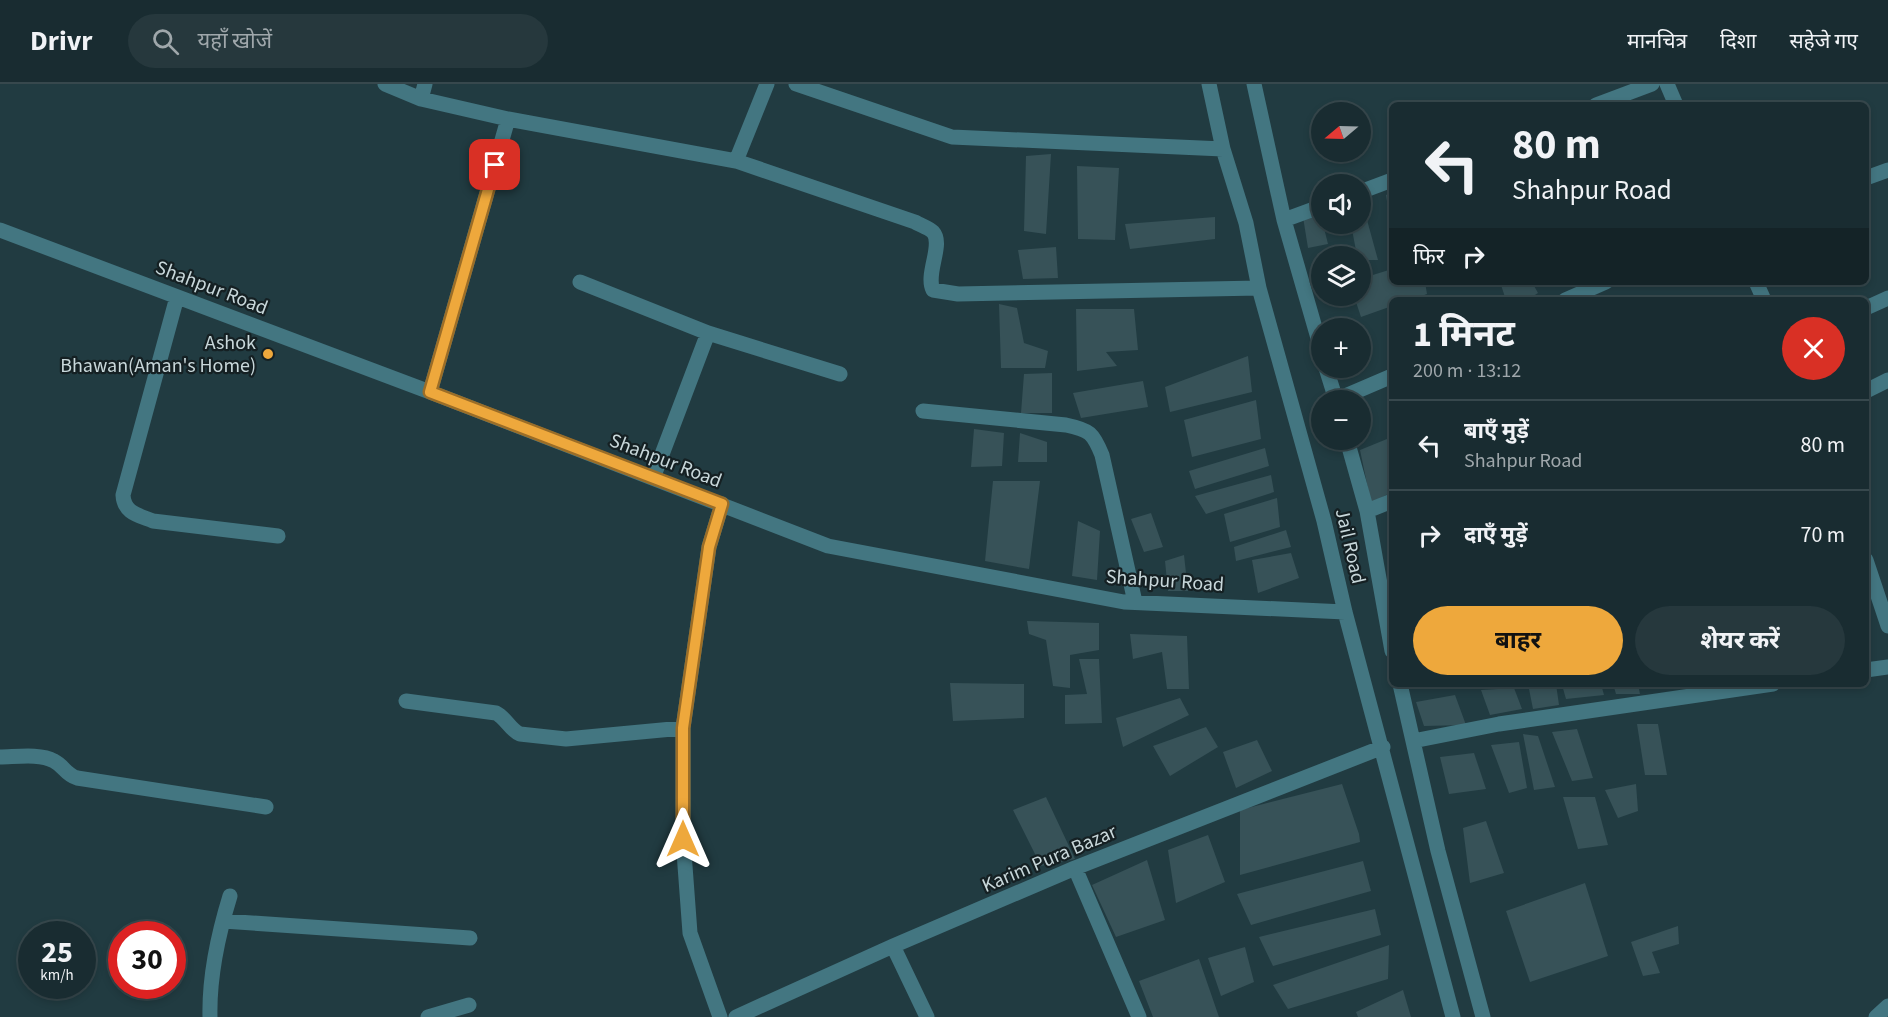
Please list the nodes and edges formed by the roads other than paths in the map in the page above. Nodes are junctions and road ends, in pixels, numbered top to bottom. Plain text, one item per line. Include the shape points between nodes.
1 (386, 84) edge
2 (767, 84) edge
3 (796, 84) edge
4 (1209, 84) edge
5 (1256, 84) edge
6 (1652, 84) edge
7 (1667, 84) edge
8 (423, 91) edge
9 (1604, 102) edge
10 (1675, 102) edge
11 (508, 119) junction
12 (1223, 149) junction
13 (736, 161) junction
14 (1888, 170) edge
15 (1869, 177) edge
16 (1389, 181) edge
17 (1371, 188) edge
18 (1311, 210) edge
19 (1284, 220) junction
20 (0, 230) edge
21 (580, 282) dead end
22 (1599, 285) edge
23 (1259, 288) junction
24 (177, 297) junction
25 (1572, 297) edge
26 (1888, 298) edge
27 (1869, 307) edge
28 (1312, 318) edge
29 (708, 333) junction
30 (840, 374) dead end
31 (1389, 377) edge
32 (1888, 380) edge
33 (1359, 390) edge
34 (1869, 390) edge
35 (430, 392) junction
36 (923, 411) dead end
37 (1350, 450) edge
38 (653, 478) junction
39 (1389, 502) edge
40 (722, 504) junction
41 (1367, 511) junction
42 (278, 536) dead end
43 (1869, 569) edge
44 (1135, 602) junction
45 (1345, 612) junction
46 (1888, 626) edge
47 (1389, 631) edge
48 (1888, 667) edge
49 (1869, 670) edge
50 (1401, 687) edge
51 (1752, 687) edge
52 (406, 701) dead end
53 (683, 728) junction
54 (1413, 741) junction
55 (1383, 747) junction
56 (0, 758) edge
57 (266, 807) dead end
58 (1075, 868) junction
59 (230, 896) dead end
60 (223, 921) junction
61 (470, 938) dead end
62 (893, 946) junction
63 (469, 1005) dead end
64 (1888, 1005) edge
65 (210, 1017) edge
66 (428, 1017) edge
67 (720, 1017) edge
68 (736, 1017) edge
69 (927, 1017) edge
70 (1139, 1017) edge
71 (1453, 1017) edge
72 (1483, 1017) edge
73 (1876, 1017) edge

1 - 8 street
2 - 13 street
3 - 12 street via 952,136
4 - 12 street, Jail Road
5 - 19 street
6 - 9 street
7 - 10 street
8 - 11 street
11 - 13 street
11 - 35 street
12 - 23 street, Jail Road via 1246,223
13 - 23 street via 915,222 933,232 936,246 930,280 931,288 937,292
14 - 15 street
16 - 17 street
18 - 19 street
19 - 28 street
20 - 24 street, Shahpur Road
21 - 29 street
22 - 25 street
23 - 45 street, Jail Road via 1324,521
24 - 35 street, Shahpur Road
24 - 42 street via 123,495 125,506 136,515 153,520
26 - 27 street
29 - 30 street
29 - 38 street
31 - 33 street
32 - 34 street
35 - 38 street, Shahpur Road
36 - 44 street via 1066,425 1084,429 1094,437 1102,455
37 - 41 street, Jail Road
38 - 40 street, Shahpur Road
39 - 41 street
40 - 44 street, Shahpur Road via 828,546
40 - 53 street via 709,547
41 - 47 street, Jail Road
43 - 46 street
44 - 45 street, Shahpur Road
45 - 55 street, Jail Road
48 - 49 street
50 - 54 street
51 - 54 street via 1499,724
52 - 53 street via 496,713 520,734 566,739
53 - 67 street via 683,839 690,933
54 - 72 street
55 - 58 street, Karim Pura Bazar
55 - 71 street, Jail Road
56 - 57 street via 37,757 52,760 66,774 77,778
58 - 62 street, Karim Pura Bazar
58 - 70 street
59 - 60 street
60 - 61 street
60 - 65 street via 209,999
62 - 68 street, Karim Pura Bazar
62 - 69 street
63 - 66 street
64 - 73 street

